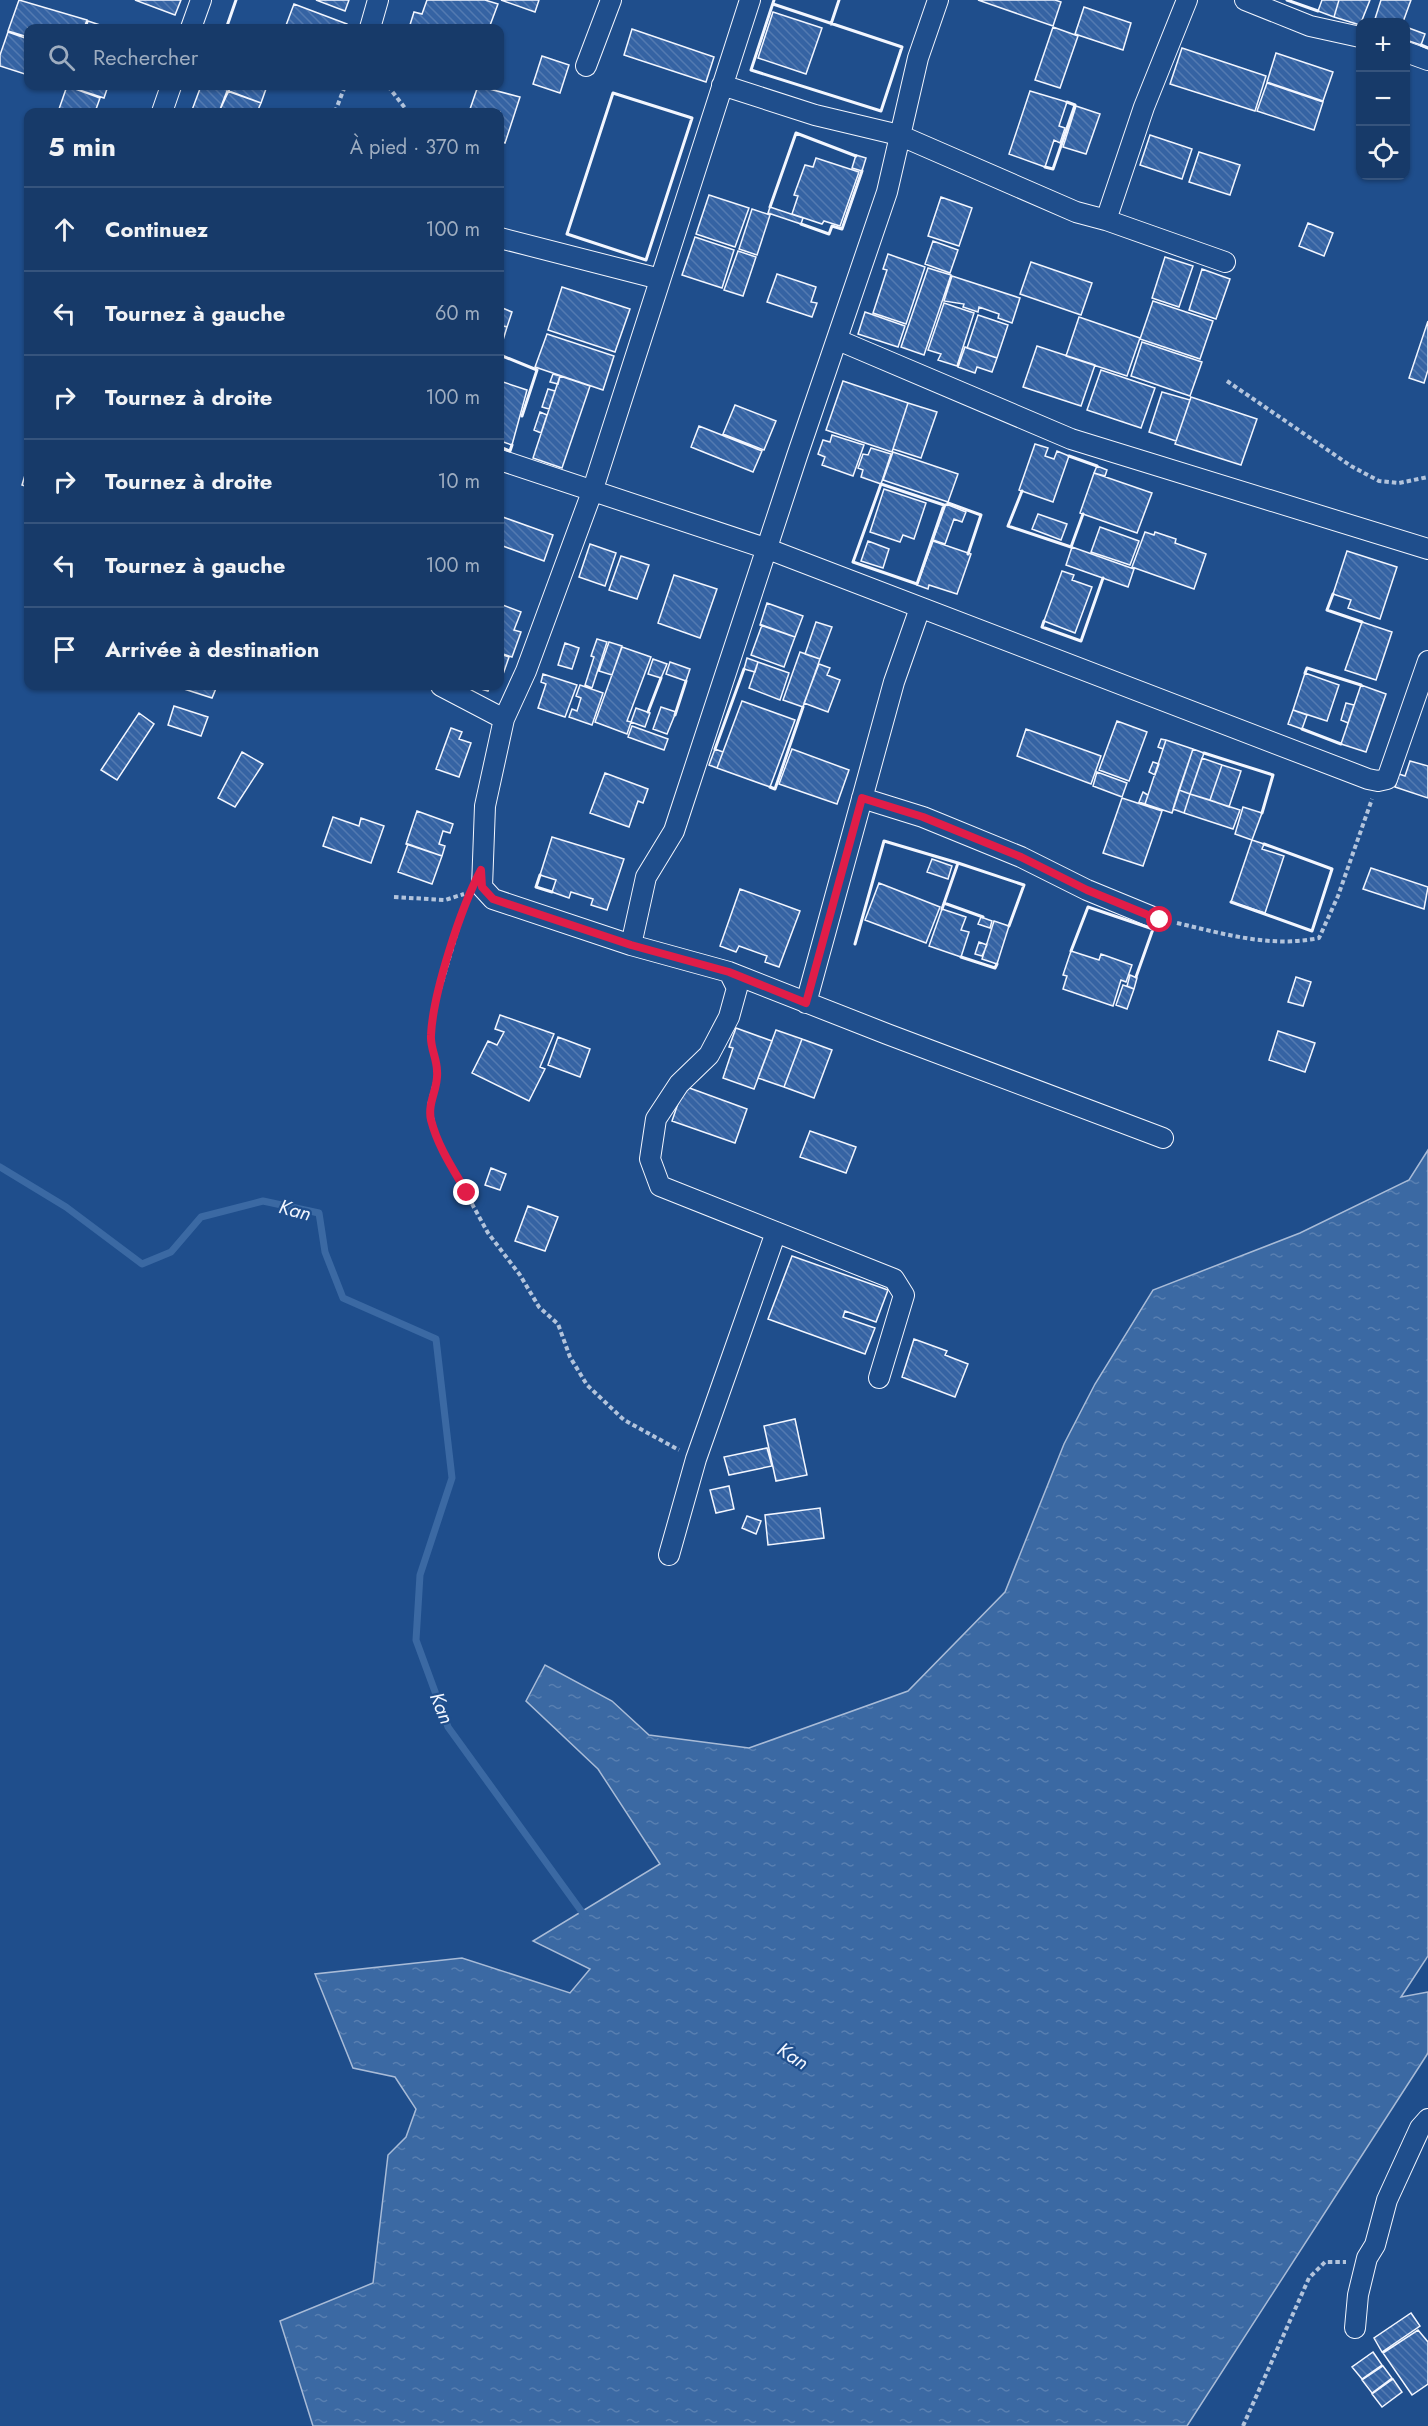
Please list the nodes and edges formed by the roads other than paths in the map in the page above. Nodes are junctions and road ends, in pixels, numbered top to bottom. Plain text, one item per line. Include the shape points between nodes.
1 (201, 0) edge
2 (378, 0) edge
3 (611, 0) edge
4 (750, 0) edge
5 (938, 0) edge
6 (1187, 0) edge
7 (1245, 0) edge
8 (192, 24) edge
9 (371, 24) edge
10 (1356, 36) edge
11 (1410, 53) edge
12 (1428, 60) edge
13 (586, 66) dead end
14 (722, 85) junction
15 (170, 90) edge
16 (163, 108) edge
17 (899, 135) junction
18 (1106, 219) junction
19 (504, 239) edge
20 (1224, 262) dead end
21 (660, 279) junction
22 (838, 340) junction
23 (504, 461) edge
24 (592, 492) junction
25 (768, 549) junction
26 (1428, 549) edge
27 (920, 608) junction
28 (1428, 662) edge
29 (449, 690) edge
30 (504, 719) junction
31 (862, 798) junction
32 (1160, 920) road end
33 (631, 945) junction
34 (729, 972) junction
35 (806, 1003) junction
36 (1163, 1138) dead end
37 (776, 1232) junction
38 (879, 1378) dead end
39 (669, 1554) dead end
40 (1428, 2119) edge
41 (1355, 2328) dead end

1 - 8 street
2 - 9 street
3 - 13 street
4 - 14 street
5 - 17 street via 918,58
6 - 18 street via 1144,106
7 - 10 street via 1310,26
11 - 12 street
14 - 17 street via 814,115
14 - 21 street
15 - 16 street
17 - 18 street via 1076,212
17 - 22 street via 887,192
18 - 20 street
19 - 21 street
21 - 24 street
22 - 25 street
22 - 26 street via 1071,439
23 - 24 street
24 - 25 street
24 - 30 street via 526,671
25 - 27 street
25 - 33 street via 674,831 646,877
27 - 28 street via 1378,781 1387,779
27 - 31 street via 894,682
29 - 30 street
30 - 33 street via 485,806 482,887 493,899
31 - 32 street via 923,817 1010,852
31 - 35 street
33 - 34 street
34 - 35 street
34 - 37 street via 737,988 729,1017 709,1055 679,1084 656,1119 650,1159 660,1186
35 - 36 street
37 - 38 street via 894,1279 903,1295
37 - 39 street via 696,1459
40 - 41 street via 1419,2128 1387,2200 1367,2258

